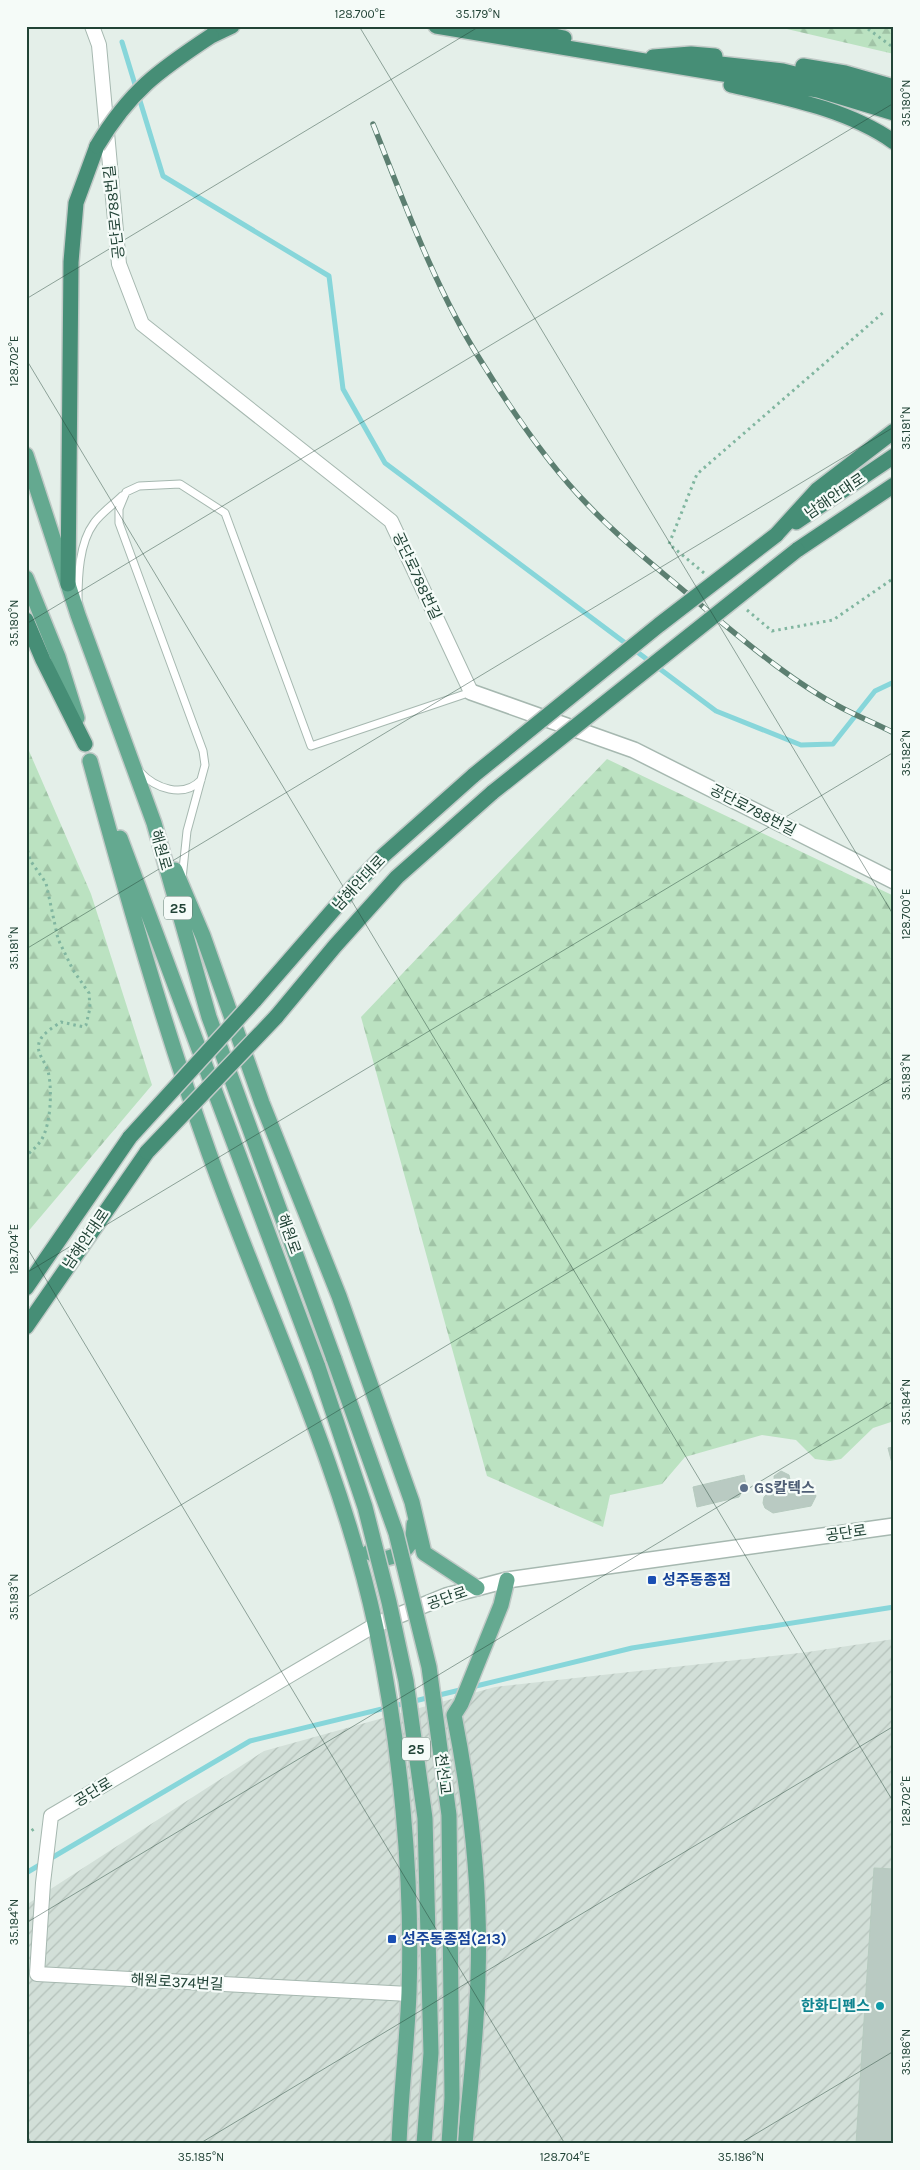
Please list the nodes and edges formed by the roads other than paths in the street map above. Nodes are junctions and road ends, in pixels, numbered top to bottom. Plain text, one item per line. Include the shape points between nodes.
1 (92, 26) edge
2 (232, 26) edge
3 (436, 26) edge
4 (507, 26) edge
5 (646, 59) junction
6 (894, 86) edge
7 (894, 99) edge
8 (894, 113) edge
9 (894, 142) edge
10 (894, 431) edge
11 (26, 455) edge
12 (894, 456) edge
13 (894, 485) edge
14 (126, 492) junction
15 (776, 535) junction
16 (26, 578) edge
17 (68, 584) junction
18 (78, 615) junction
19 (26, 620) edge
20 (471, 692) junction
21 (85, 744) junction
22 (131, 760) junction
23 (90, 761) junction
24 (201, 780) junction
25 (154, 824) junction
26 (894, 881) edge
27 (181, 884) junction
28 (26, 1288) edge
29 (26, 1327) edge
30 (334, 1359) joint
31 (318, 1367) joint
32 (414, 1514) junction
33 (345, 1518) junction
34 (894, 1526) edge
35 (507, 1580) junction
36 (477, 1588) junction
37 (375, 1625) junction
38 (43, 1883) joint
39 (409, 1994) junction
40 (399, 2144) edge
41 (424, 2144) edge
42 (449, 2144) edge
43 (465, 2144) edge

1 - 20 street, 공단로788번길 via 99,46 119,264 142,324 391,521
2 - 17 highway, bridge via 211,36 148,80 112,121 96,146 76,203 71,262
3 - 5 highway
4 - 5 highway
5 - 6 highway via 691,54 771,62 845,73
5 - 7 highway via 783,71
5 - 8 highway via 818,90
5 - 9 highway via 818,107 878,131
10 - 15 highway via 817,490
11 - 17 main road, 해원로 / 25
12 - 15 highway, 남해안대로
13 - 29 highway, 남해안대로, bridge via 797,550 493,792 397,878 276,1018 146,1152
14 - 18 lane via 93,524 83,549 78,573
14 - 20 lane via 139,486 180,484 224,514 311,746
14 - 24 lane via 119,509 118,523 203,751 205,765
15 - 28 highway, 남해안대로, bridge via 474,775 354,886 130,1137
16 - 21 main road, 해원로 / 25 via 58,657
17 - 18 main road, 해원로 / 25
18 - 22 main road, 해원로 / 25
19 - 21 highway
20 - 26 street, 공단로788번길 via 634,750
21 - 23 main road, 해원로 / 25
22 - 24 lane via 141,774 163,788 186,789
22 - 25 main road, 해원로 / 25
23 - 31 main road, 해원로 / 25
23 - 33 main road via 168,1035 210,1155 311,1415
24 - 27 lane via 187,831
25 - 27 main road
25 - 30 main road, 해원로 / 25 via 209,1017
27 - 32 main road via 204,936 262,1103 339,1296
30 - 42 main road, 천선교, bridge via 396,1533 430,1667 449,1815 452,2098
31 - 41 main road, 천선교 / 25, bridge via 365,1508 408,1691 425,1818 431,2053
32 - 33 main road via 410,1546 405,1552 383,1559 366,1550
32 - 36 main road via 424,1554
33 - 37 main road
34 - 35 street, 공단로
35 - 36 street, 공단로
35 - 43 main road via 502,1605 454,1715 466,1777 476,1881 478,1976
36 - 37 street, 공단로 via 446,1596
37 - 38 street, 공단로 via 51,1816
37 - 39 main road via 394,1732 404,1835
38 - 39 street, 해원로374번길 via 37,1974
39 - 40 main road

